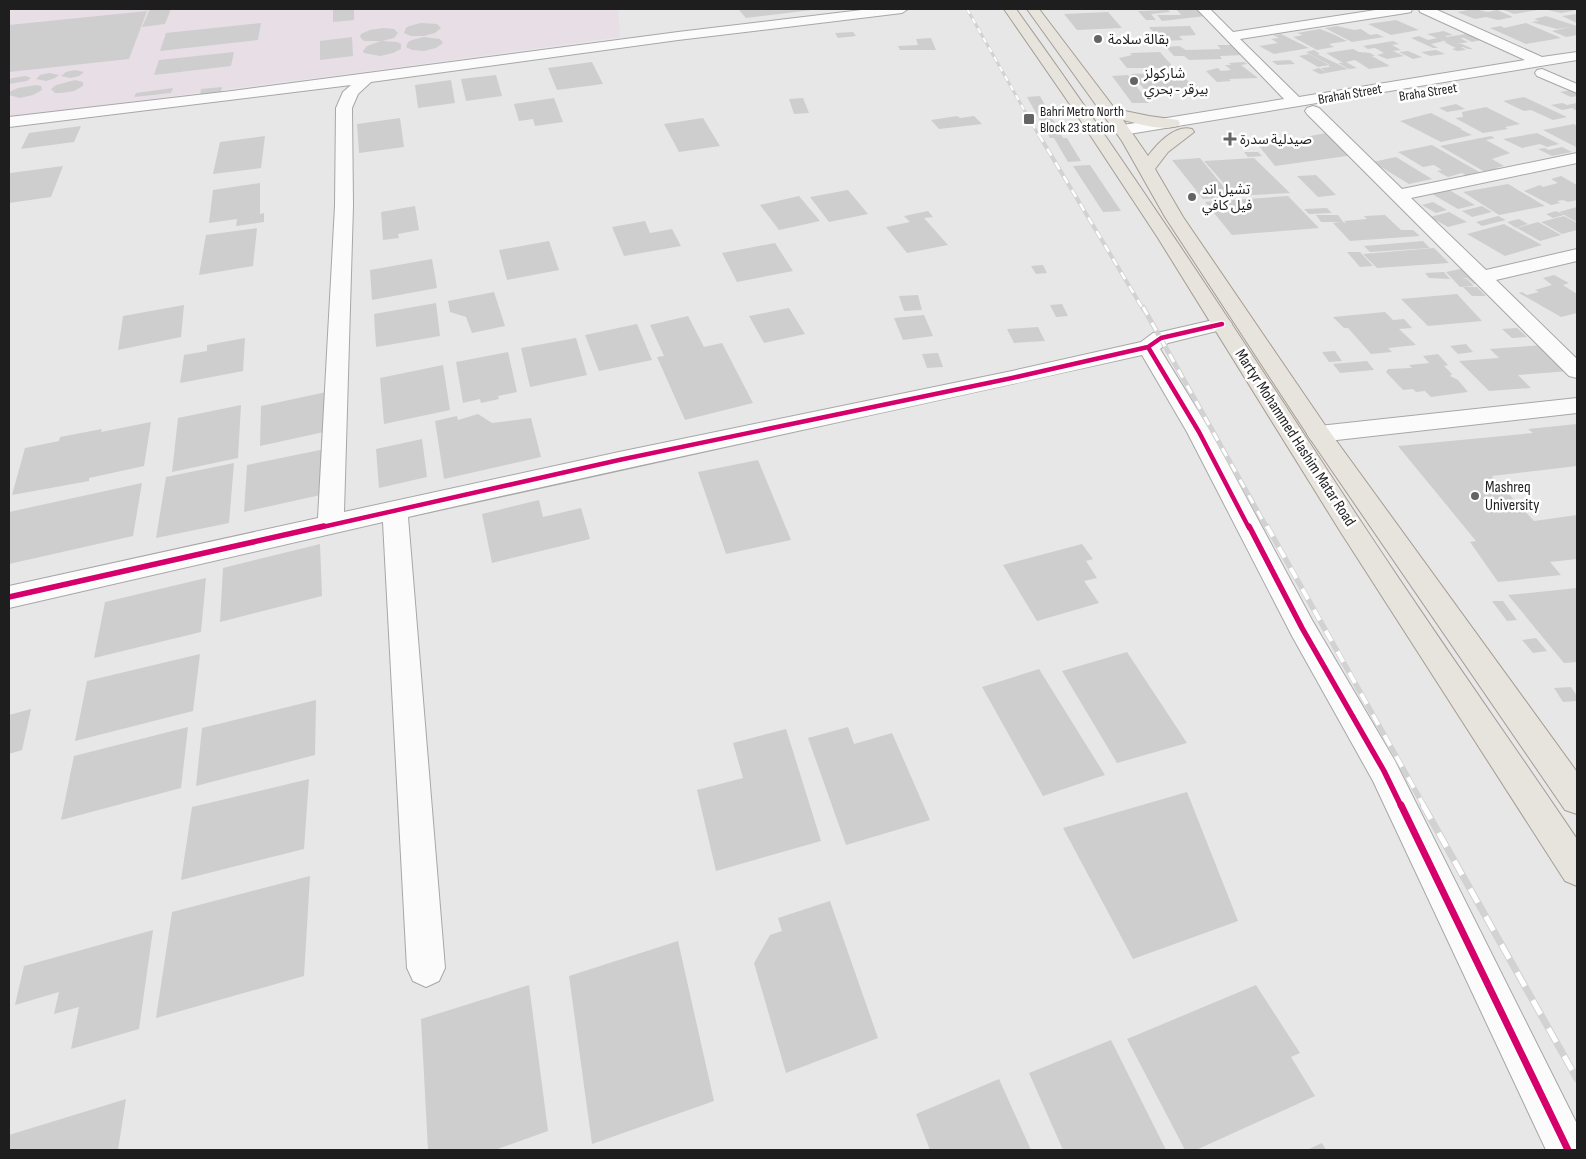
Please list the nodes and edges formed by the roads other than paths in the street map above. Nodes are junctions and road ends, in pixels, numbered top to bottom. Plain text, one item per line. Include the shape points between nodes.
1 (902, 9) edge
2 (1010, 9) edge
3 (1033, 9) edge
4 (1203, 9) edge
5 (1406, 9) edge
6 (1426, 9) edge
7 (1230, 36) junction
8 (1577, 56) edge
9 (1542, 67) junction
10 (1577, 67) edge
11 (368, 77) junction
12 (1577, 89) edge
13 (1305, 107) junction
14 (1109, 112) junction
15 (9, 122) edge
16 (1179, 127) junction
17 (1126, 135) junction
18 (1577, 158) edge
19 (1147, 169) junction
20 (1399, 195) junction
21 (1577, 255) edge
22 (1483, 277) junction
23 (1222, 324) junction
24 (1148, 347) junction
25 (1577, 371) edge
26 (1577, 405) edge
27 (1319, 434) junction
28 (396, 510) junction
29 (331, 524) junction
30 (9, 597) edge
31 (1577, 799) edge
32 (1577, 869) edge
33 (426, 968) dead end
34 (1568, 1150) edge

1 - 11 street
2 - 23 main road, Martyr Mohammed Hashim Matar Road via 1076,102
3 - 14 main road, Martyr Mohammed Hashim Matar Road
4 - 7 street
5 - 7 street
6 - 9 street
7 - 13 street
8 - 9 street
9 - 10 street, Braha Street
9 - 12 street
9 - 13 street, Braha Street
11 - 15 street
11 - 29 street via 351,92 344,108 344,206
13 - 16 street, Braha Street
13 - 20 street
14 - 16 main road
14 - 17 main road, Martyr Mohammed Hashim Matar Road
16 - 17 street, Braha Street
16 - 19 main road
17 - 19 main road, Martyr Mohammed Hashim Matar Road
18 - 20 street
19 - 27 main road, Martyr Mohammed Hashim Matar Road via 1174,217
20 - 22 street
21 - 22 street
22 - 25 street
23 - 24 street via 1161,338
23 - 32 main road, Martyr Mohammed Hashim Matar Road
24 - 28 street
24 - 34 street via 1200,432 1302,628 1384,772
26 - 27 street
27 - 31 main road, Martyr Mohammed Hashim Matar Road
28 - 29 street
28 - 33 street
29 - 30 street

